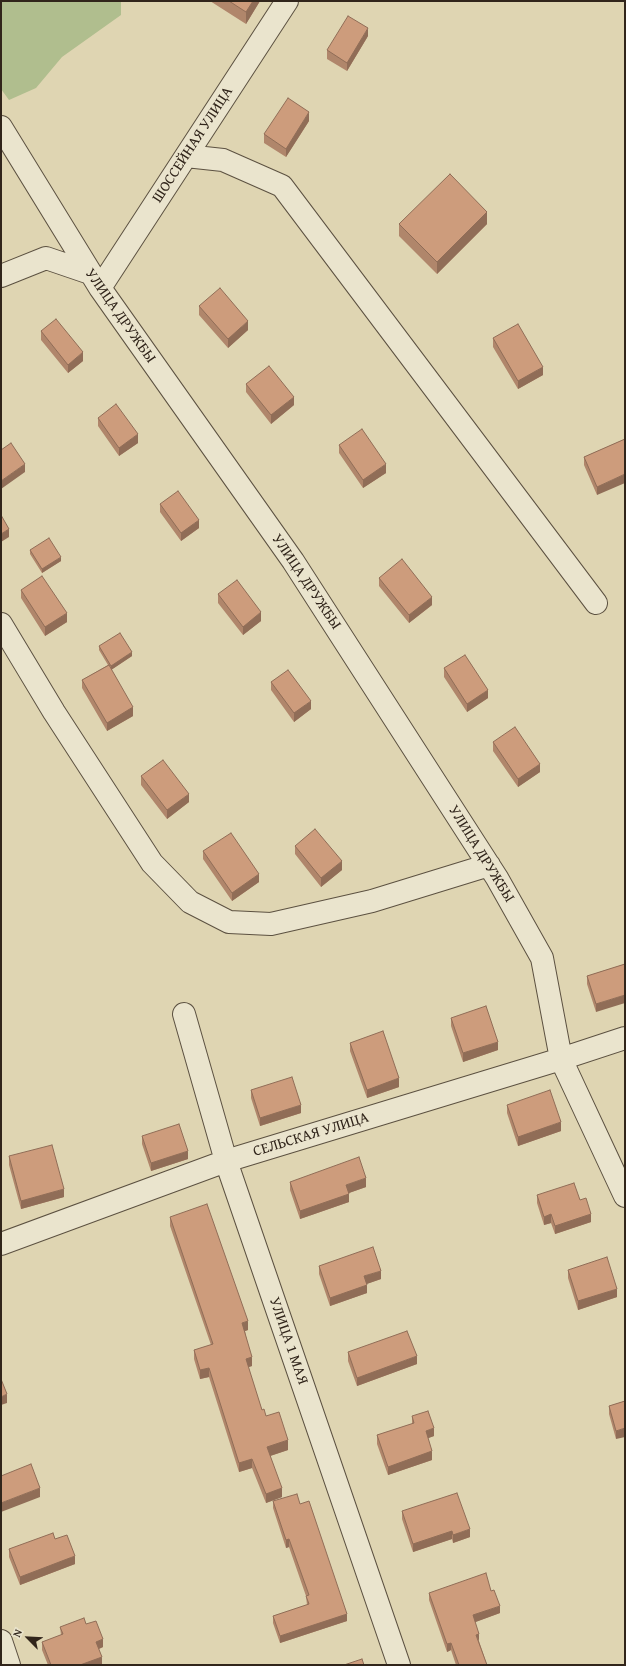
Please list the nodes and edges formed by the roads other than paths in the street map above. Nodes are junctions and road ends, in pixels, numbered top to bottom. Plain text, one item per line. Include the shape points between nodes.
1 (287, 1) edge
2 (1, 127) edge
3 (186, 156) junction
4 (1, 276) edge
5 (95, 281) junction
6 (596, 603) dead end
7 (1, 624) edge
8 (489, 865) junction
9 (184, 1014) dead end
10 (625, 1038) edge
11 (561, 1059) junction
12 (226, 1161) junction
13 (625, 1196) edge
14 (1, 1244) edge
15 (1, 1641) edge
16 (9, 1665) edge
17 (399, 1665) edge

1 - 3 street, ШОССЕЙНАЯ УЛИЦА
2 - 5 street, УЛИЦА ДРУЖБЫ
3 - 5 street, ШОССЕЙНАЯ УЛИЦА
3 - 6 street via 223,160 282,186
4 - 5 street via 46,258
5 - 8 street, УЛИЦА ДРУЖБЫ via 293,561
7 - 8 street via 54,712 152,863 190,902 230,922 271,924 372,901
8 - 11 street, УЛИЦА ДРУЖБЫ via 542,958
9 - 12 street, УЛИЦА 1 МАЯ
10 - 11 street, СЕЛЬСКАЯ УЛИЦА
11 - 12 street, СЕЛЬСКАЯ УЛИЦА
11 - 13 street, УЛИЦА ДРУЖБЫ
12 - 14 street, СЕЛЬСКАЯ УЛИЦА
12 - 17 street, УЛИЦА 1 МАЯ
15 - 16 street

